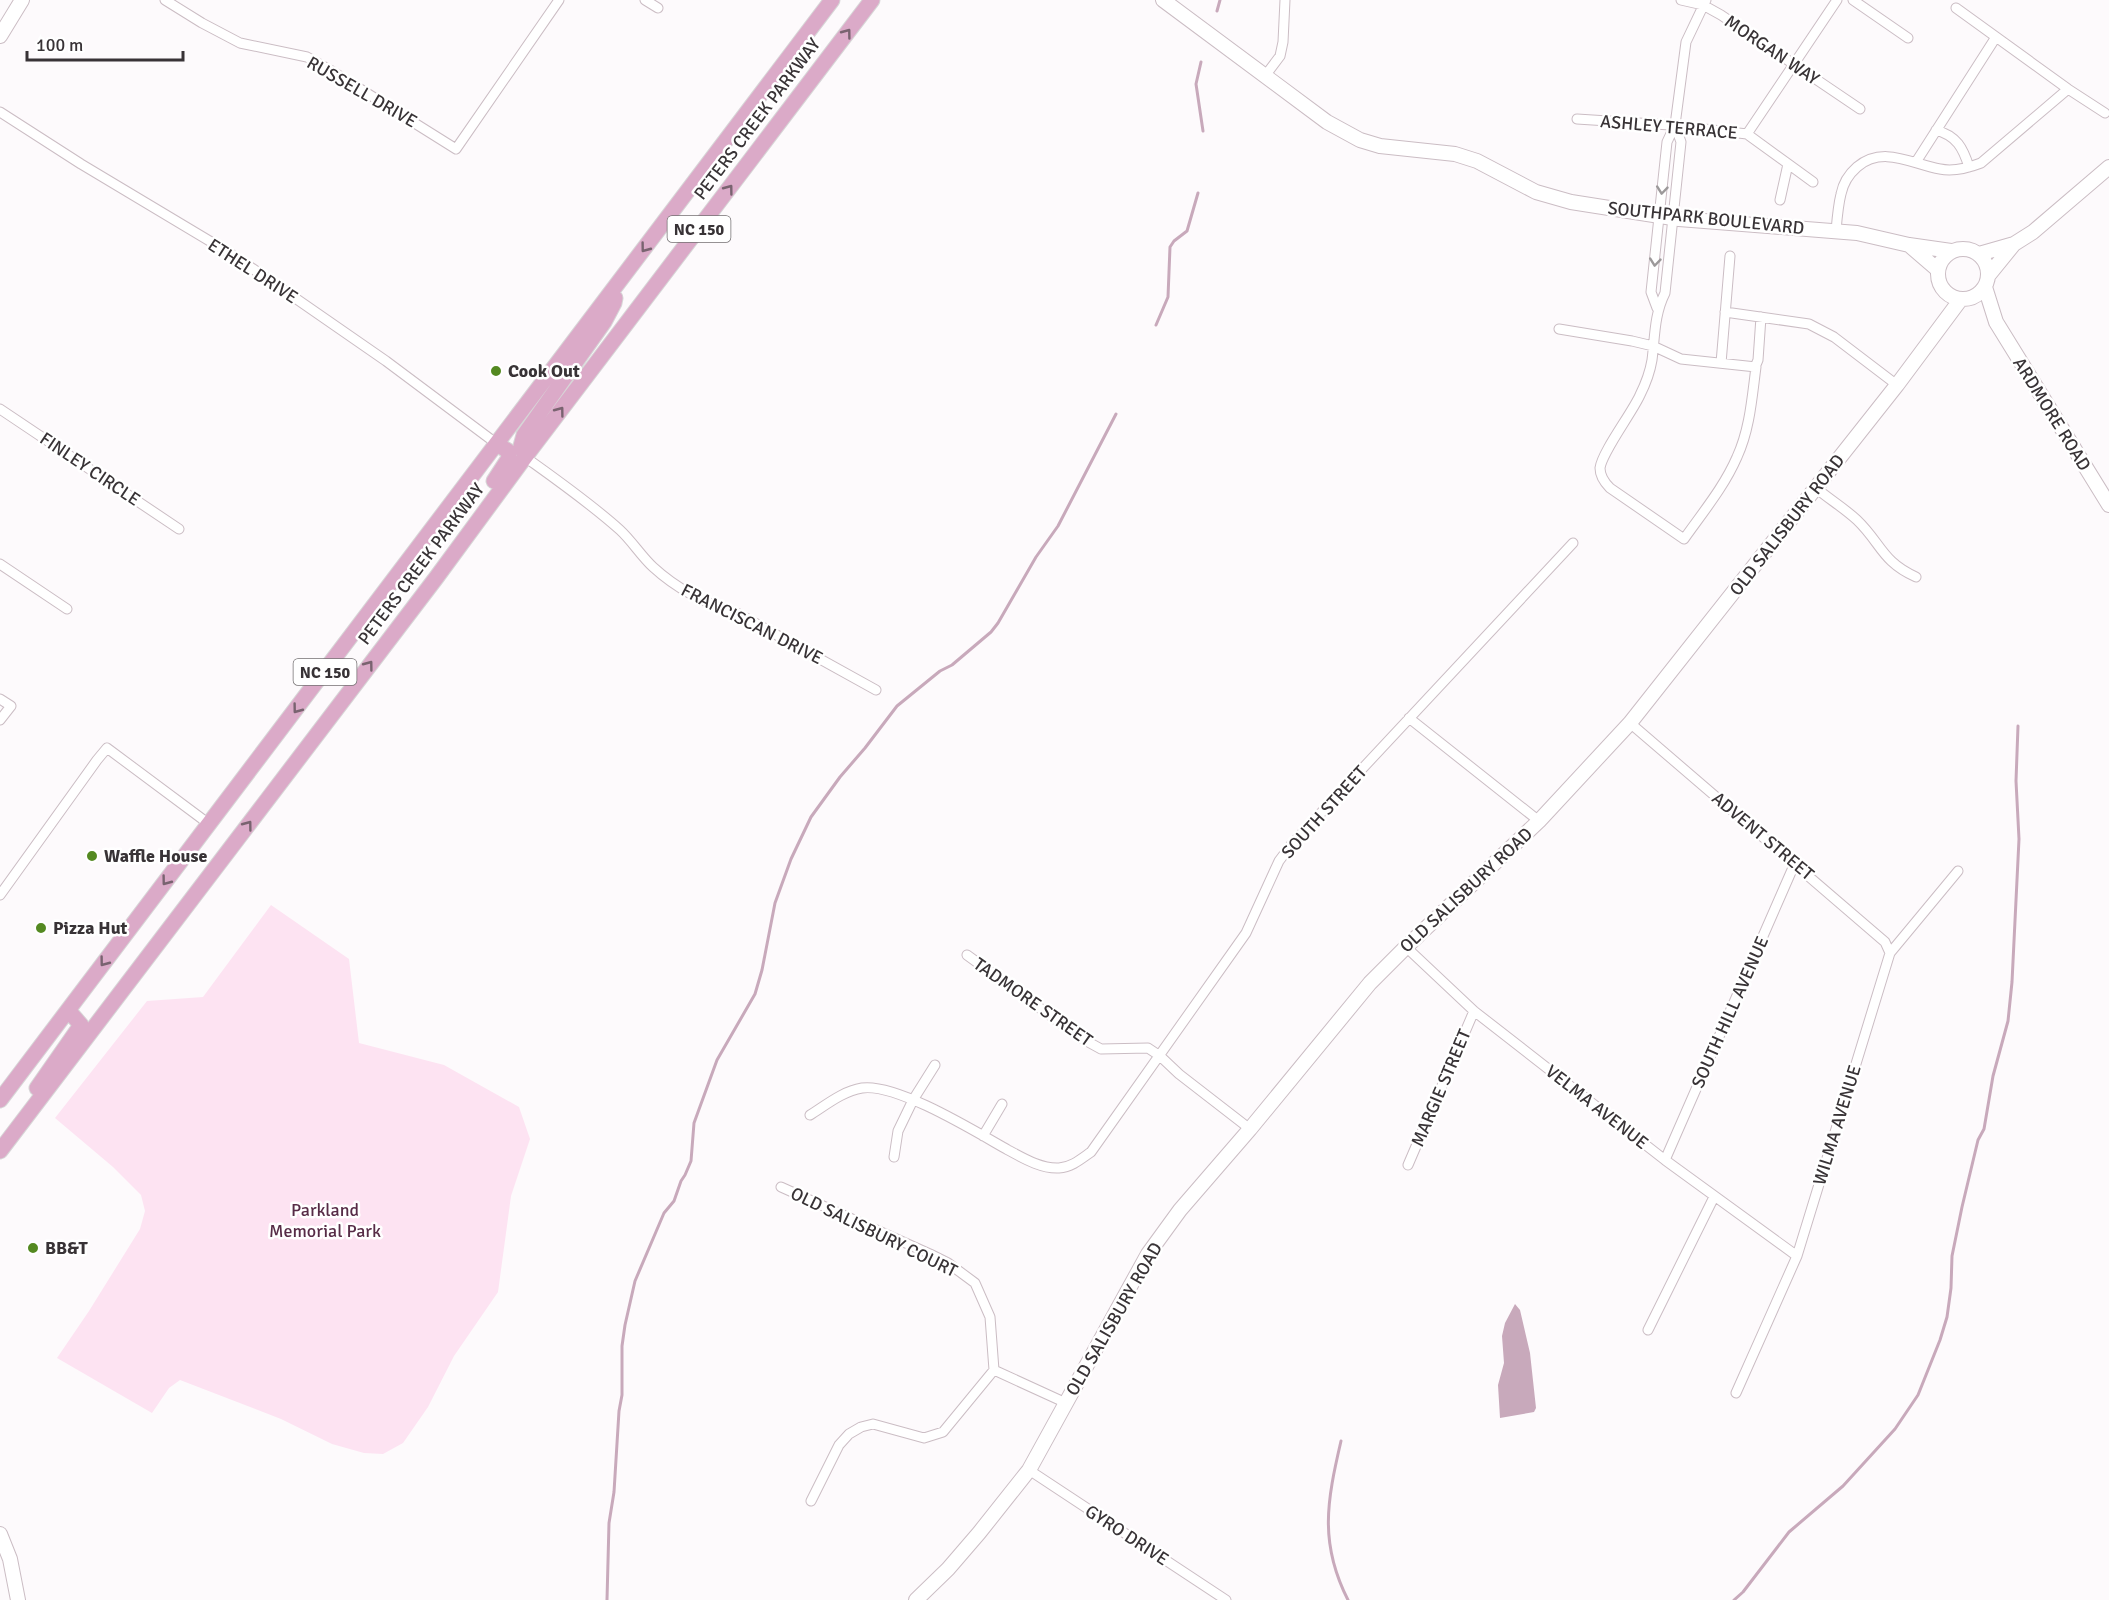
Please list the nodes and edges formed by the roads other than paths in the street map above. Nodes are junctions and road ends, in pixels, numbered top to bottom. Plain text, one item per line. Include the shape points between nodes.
1 (22, 0) edge
2 (165, 0) edge
3 (559, 0) edge
4 (645, 0) edge
5 (832, 0) edge
6 (872, 0) edge
7 (1163, 0) edge
8 (1285, 0) edge
9 (1681, 0) edge
10 (1837, 0) edge
11 (1853, 0) edge
12 (1705, 2) edge
13 (658, 8) dead end
14 (1956, 8) dead end
15 (0, 36) edge
16 (1996, 37) junction
17 (1908, 38) dead end
18 (1794, 65) junction
19 (1265, 76) junction
20 (2068, 89) junction
21 (1860, 109) dead end
22 (0, 112) edge
23 (2105, 113) dead end
24 (1577, 119) dead end
25 (1675, 125) junction
26 (1936, 130) junction
27 (1747, 134) junction
28 (1916, 162) junction
29 (1788, 164) junction
30 (1664, 166) junction
31 (1678, 167) junction
32 (1969, 167) junction
33 (2109, 167) edge
34 (1813, 182) dead end
35 (1780, 200) dead end
36 (1666, 217) junction
37 (1836, 231) junction
38 (2014, 244) junction
39 (1909, 245) junction
40 (1951, 251) junction
41 (1979, 254) junction
42 (1730, 256) dead end
43 (1938, 270) junction
44 (1987, 282) junction
45 (617, 285) junction
46 (1945, 292) junction
47 (1966, 299) junction
48 (1725, 312) junction
49 (1761, 317) junction
50 (1996, 322) junction
51 (1558, 329) dead end
52 (1936, 331) junction
53 (1653, 346) junction
54 (1721, 363) junction
55 (1755, 368) junction
56 (1897, 385) junction
57 (0, 409) edge
58 (497, 444) junction
59 (525, 457) junction
60 (1816, 488) junction
61 (2109, 505) edge
62 (179, 529) dead end
63 (1573, 543) dead end
64 (0, 564) edge
65 (435, 578) junction
66 (1916, 578) dead end
67 (67, 609) dead end
68 (876, 690) dead end
69 (0, 699) edge
70 (1409, 718) junction
71 (0, 720) edge
72 (1630, 723) junction
73 (1539, 821) junction
74 (209, 824) junction
75 (1795, 863) junction
76 (1958, 871) dead end
77 (0, 895) edge
78 (1406, 947) junction
79 (1890, 953) junction
80 (968, 955) dead end
81 (68, 1010) junction
82 (1474, 1011) junction
83 (1160, 1056) junction
84 (935, 1065) dead end
85 (0, 1100) edge
86 (913, 1100) junction
87 (1002, 1104) dead end
88 (810, 1115) dead end
89 (1250, 1130) junction
90 (983, 1136) junction
91 (0, 1148) edge
92 (894, 1157) dead end
93 (1665, 1160) junction
94 (1408, 1165) dead end
95 (781, 1187) dead end
96 (1714, 1197) junction
97 (1797, 1256) junction
98 (1648, 1330) dead end
99 (994, 1370) junction
100 (1736, 1392) dead end
101 (1066, 1403) junction
102 (1029, 1470) junction
103 (811, 1501) dead end
104 (0, 1534) edge
105 (18, 1600) edge
106 (916, 1600) edge
107 (1226, 1600) edge

1 - 15 main road
2 - 3 street, RUSSELL DRIVE via 240,43 307,57 456,149
4 - 13 street
5 -> 45 main road, PETERS CREEK PARKWAY / NC 150
59 -> 6 main road, PETERS CREEK PARKWAY / NC 150
7 - 19 main road, SOUTHPARK BOULEVARD
8 - 19 street via 1280,56
9 - 12 street, MORGAN WAY
10 - 18 street
11 - 17 street
12 - 18 street, MORGAN WAY
12 - 25 street via 1686,42
14 - 16 street
16 - 20 street
16 - 26 street
18 - 21 street, MORGAN WAY
18 - 27 street
19 - 36 main road, SOUTHPARK BOULEVARD via 1327,122 1360,140 1380,146 1455,154 1499,171 1536,192 1571,202
20 - 23 street
20 - 32 street via 1981,163
22 - 58 street, ETHEL DRIVE via 233,255
24 - 25 street, ASHLEY TERRACE
25 - 27 street, ASHLEY TERRACE
25 - 30 street via 1667,142
25 - 31 street via 1681,142
26 - 28 street
26 - 32 street via 1958,142
27 - 29 street, ASHLEY TERRACE
28 - 32 street via 1941,170
28 - 37 street via 1882,156 1852,171 1841,194
29 - 34 street, ASHLEY TERRACE
29 - 35 street
30 - 31 street
30 -> 36 street
31 - 36 street
33 - 38 main road, OLD SALISBURY ROAD
36 - 37 main road, SOUTHPARK BOULEVARD
36 - 53 street via 1665,293 1657,308
37 - 39 main road, SOUTHPARK BOULEVARD
38 - 41 main road, OLD SALISBURY ROAD
38 - 44 main road, OLD SALISBURY ROAD
39 - 40 main road, SOUTHPARK BOULEVARD
39 - 43 main road, SOUTHPARK BOULEVARD
40 - 41 main road, OLD SALISBURY ROAD via 1966,248
40 - 43 main road
41 - 44 main road via 1988,268
42 - 48 street
43 - 46 main road
44 - 47 main road, OLD SALISBURY ROAD via 1981,292
44 - 50 main road, ARDMORE ROAD
45 - 58 main road, PETERS CREEK PARKWAY / NC 150
45 - 59 main road via 614,303 604,322 524,435 520,446
46 - 47 main road
46 - 52 main road, OLD SALISBURY ROAD
47 - 50 main road, ARDMORE ROAD
47 - 52 main road, OLD SALISBURY ROAD
48 - 49 street
48 - 54 street
49 - 55 street
49 - 56 street via 1809,324
50 - 61 main road, ARDMORE ROAD
51 - 53 street
52 - 56 main road, OLD SALISBURY ROAD
53 - 54 street via 1681,358
53 - 55 street via 1642,390 1605,454 1601,473 1610,488 1684,539 1726,480 1738,455 1749,420
54 - 55 street
56 - 60 main road, OLD SALISBURY ROAD
57 - 62 street, FINLEY CIRCLE
58 - 65 main road via 508,451 509,458 436,562
58 -> 74 main road, PETERS CREEK PARKWAY / NC 150
59 - 65 main road, PETERS CREEK PARKWAY / NC 150
59 - 68 street, FRANCISCAN DRIVE via 622,532 653,567 687,593 737,613
60 - 66 street via 1856,519 1900,570
60 - 72 main road, OLD SALISBURY ROAD
63 - 70 street, SOUTH STREET
64 - 67 street
91 -> 65 main road, PETERS CREEK PARKWAY / NC 150
69 - 71 street via 11,706
70 - 73 street
70 - 83 street, SOUTH STREET via 1285,853 1246,933
72 - 73 main road, OLD SALISBURY ROAD
72 - 75 street, ADVENT STREET
73 - 78 main road, OLD SALISBURY ROAD
74 - 77 street via 107,748
74 -> 81 main road, PETERS CREEK PARKWAY / NC 150
75 - 79 street, ADVENT STREET via 1885,942
75 - 93 street, SOUTH HILL AVENUE
76 - 79 street, WILMA AVENUE
78 - 82 street, VELMA AVENUE
78 - 89 main road, OLD SALISBURY ROAD via 1370,983
79 - 97 street, WILMA AVENUE
80 - 83 street, TADMORE STREET via 1101,1049 1148,1048
81 - 85 main road, PETERS CREEK PARKWAY / NC 150
81 - 91 main road via 81,1025
82 - 93 street, VELMA AVENUE
82 - 94 street, MARGIE STREET
83 - 89 street, TADMORE STREET
83 - 90 street, SOUTH STREET via 1091,1152 1071,1166 1057,1168 1034,1163
84 - 86 street
86 - 88 street via 889,1090 861,1088 837,1097
86 - 90 street
86 - 92 street via 898,1131
87 - 90 street
89 - 101 main road, OLD SALISBURY ROAD via 1180,1210 1148,1254
93 - 96 street, VELMA AVENUE
95 - 99 street, OLD SALISBURY COURT via 939,1259 975,1283 990,1317
96 - 97 street, VELMA AVENUE
96 - 98 street
97 - 100 street, WILMA AVENUE
99 - 101 street
99 - 103 street via 943,1432 924,1438 873,1424 849,1434 839,1445
101 - 102 main road, OLD SALISBURY ROAD
102 - 106 main road, OLD SALISBURY ROAD via 972,1542
102 - 107 street, GYRO DRIVE
104 - 105 main road via 10,1559

